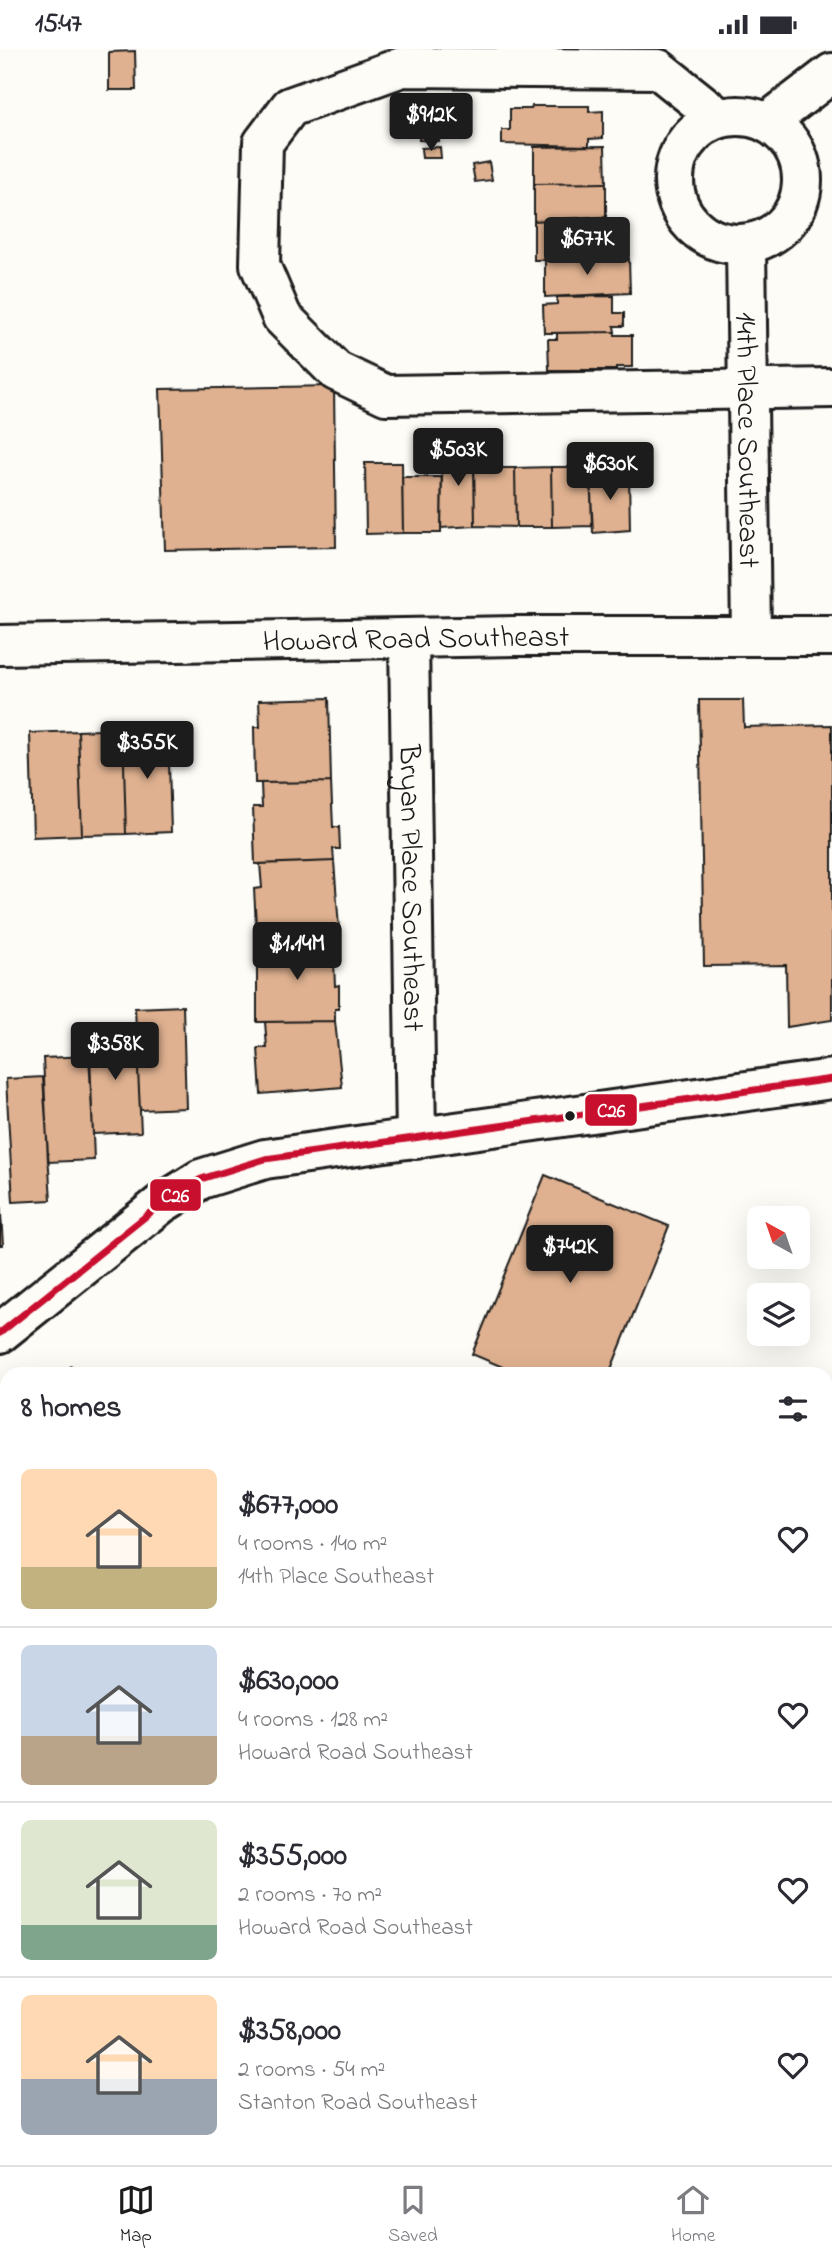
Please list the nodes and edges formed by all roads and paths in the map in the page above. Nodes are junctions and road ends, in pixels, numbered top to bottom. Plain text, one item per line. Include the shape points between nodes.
1 (832, 73) edge
2 (718, 117) junction
3 (768, 122) junction
4 (746, 244) junction
5 (747, 388) junction
6 (832, 388) edge
7 (751, 636) junction
8 (832, 636) edge
9 (409, 638) junction
10 (0, 645) edge
11 (832, 1079) edge
12 (416, 1139) junction
13 (0, 1333) edge

1 - 3 street
2 - 3 street via 744,114
2 - 4 street via 696,129 680,149 673,174 676,199 688,221 708,237 732,245
2 - 5 street via 658,69 402,67 376,75 290,107 263,143 260,265 282,317 336,371 387,395
3 - 4 street via 788,138 800,160 803,185 796,209 780,229
4 - 5 street, 14th Place Southeast
5 - 6 street
5 - 7 street, 14th Place Southeast
7 - 8 street, Howard Road Southeast
7 - 9 street, Howard Road Southeast
9 - 10 street, Howard Road Southeast
9 - 12 street, Bryan Place Southeast
11 - 12 street
12 - 13 street via 265,1159 201,1179 161,1204

